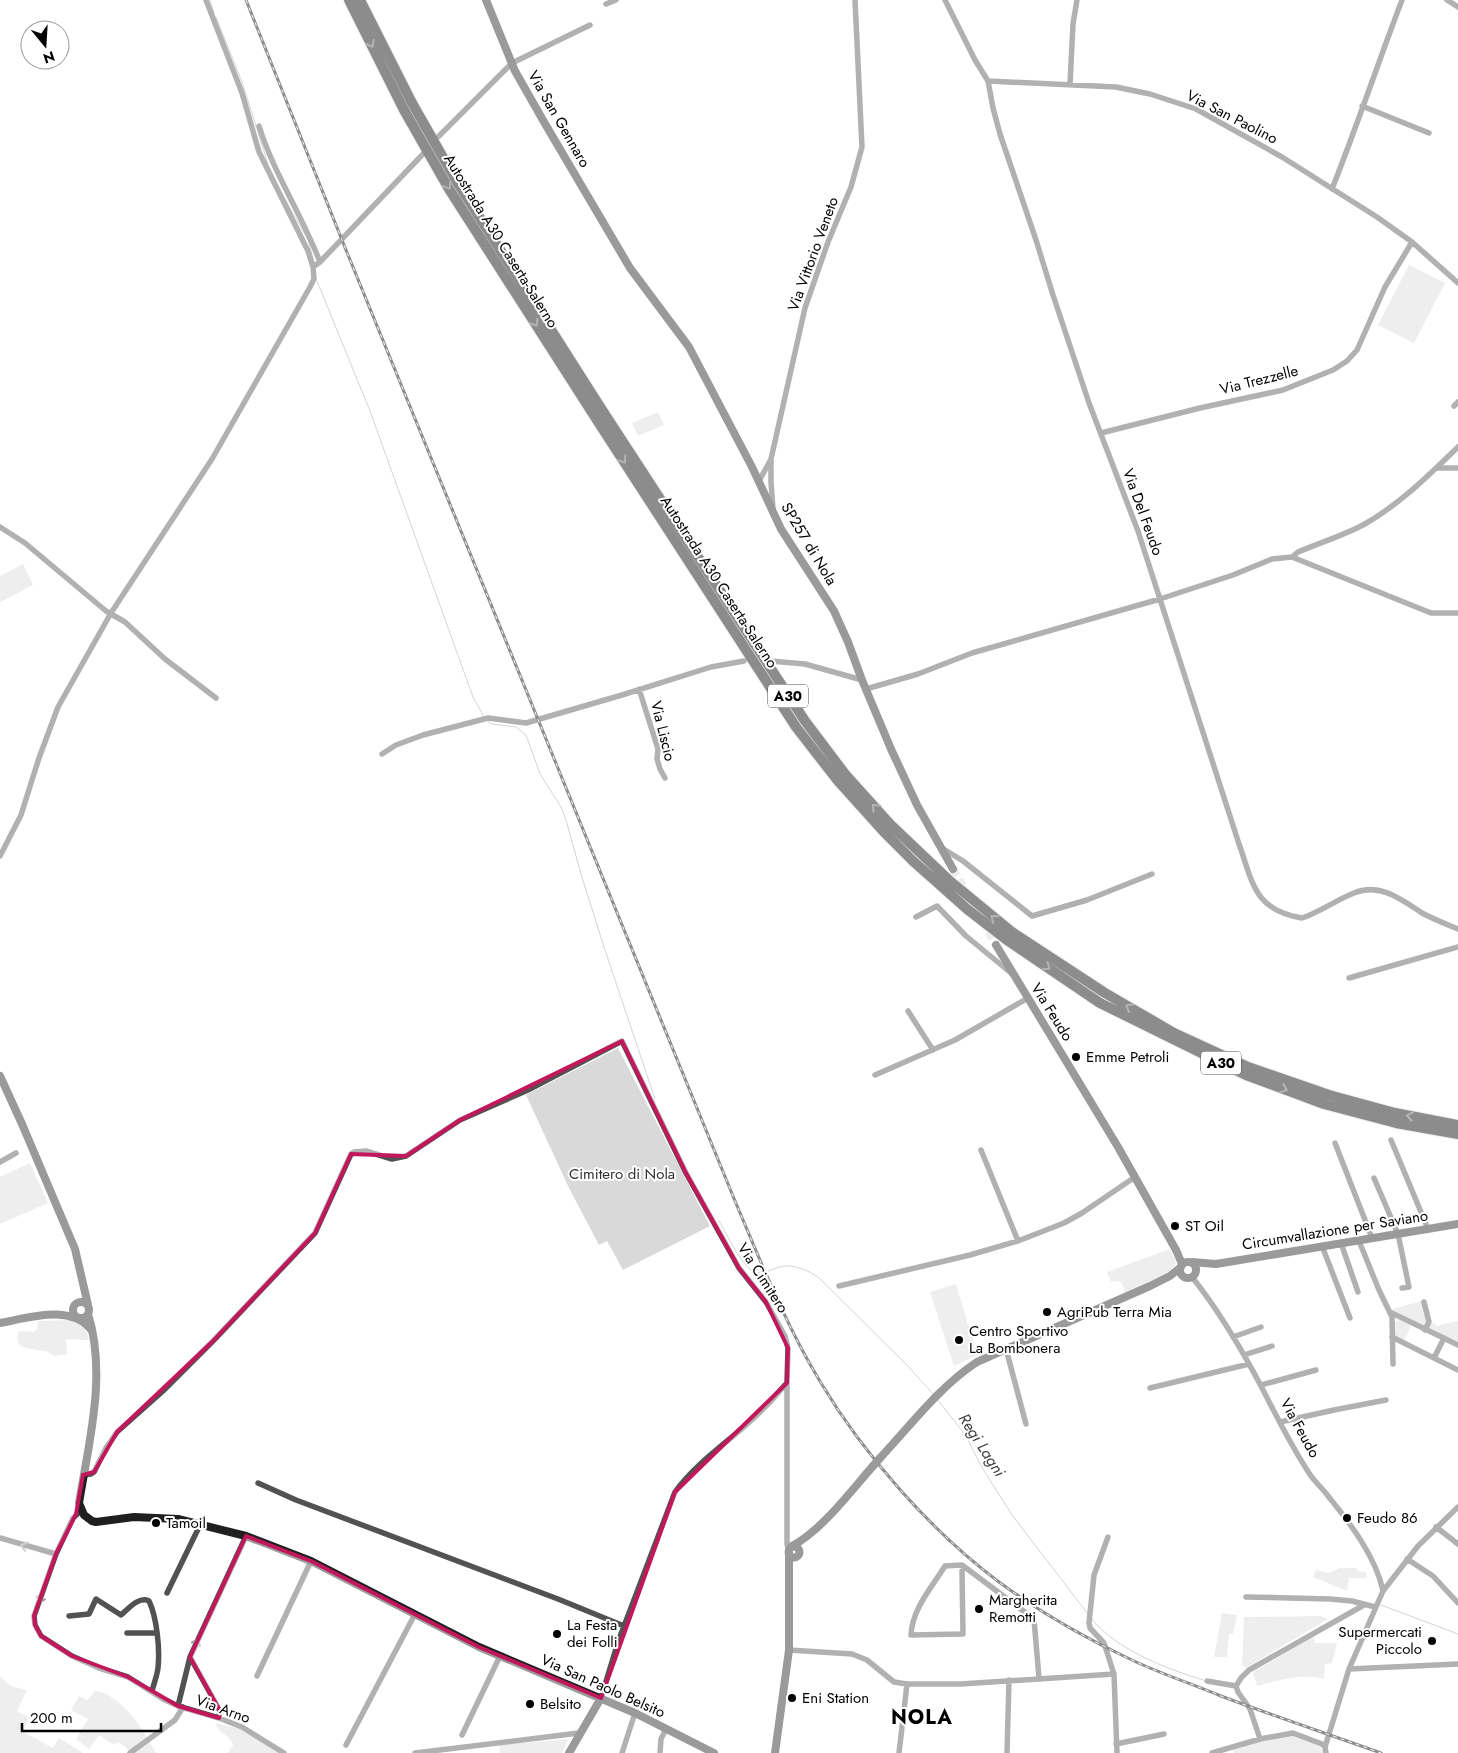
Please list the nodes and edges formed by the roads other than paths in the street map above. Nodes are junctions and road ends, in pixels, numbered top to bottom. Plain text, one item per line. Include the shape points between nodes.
1 (206, 0) edge
2 (349, 0) edge
3 (360, 0) edge
4 (486, 0) edge
5 (616, 0) edge
6 (855, 0) edge
7 (945, 0) edge
8 (1077, 0) edge
9 (1402, 0) edge
10 (1446, 0) edge
11 (606, 4) dead end
12 (1458, 7) edge
13 (590, 25) dead end
14 (512, 63) junction
15 (988, 81) junction
16 (1070, 84) junction
17 (1362, 106) junction
18 (259, 126) dead end
19 (1429, 133) dead end
20 (439, 136) dead end
21 (423, 154) dead end
22 (1332, 189) junction
23 (1412, 242) junction
24 (618, 247) joint
25 (320, 262) junction
26 (313, 267) junction
27 (1458, 283) edge
28 (1100, 433) junction
29 (1458, 447) edge
30 (771, 459) junction
31 (752, 468) junction
32 (766, 468) junction
33 (1436, 468) junction
34 (1458, 468) edge
35 (759, 481) junction
36 (774, 515) junction
37 (0, 527) edge
38 (1292, 557) junction
39 (1160, 599) junction
40 (111, 613) junction
41 (1458, 613) edge
42 (770, 661) dead end
43 (744, 662) dead end
44 (862, 680) junction
45 (640, 689) junction
46 (866, 689) junction
47 (216, 698) dead end
48 (382, 754) dead end
49 (664, 778) dead end
50 (940, 847) junction
51 (0, 856) edge
52 (953, 869) tunnel mouth
53 (1152, 874) dead end
54 (916, 916) dead end
55 (1458, 929) edge
56 (996, 945) tunnel mouth
57 (1458, 948) edge
58 (1013, 974) junction
59 (1349, 978) dead end
60 (1028, 998) junction
61 (908, 1011) dead end
62 (933, 1050) junction
63 (875, 1075) dead end
64 (0, 1076) edge
65 (1458, 1125) edge
66 (1458, 1134) edge
67 (1391, 1140) dead end
68 (1335, 1143) dead end
69 (981, 1150) dead end
70 (16, 1153) dead end
71 (0, 1162) edge
72 (1135, 1177) junction
73 (1374, 1178) dead end
74 (1458, 1224) edge
75 (1428, 1229) junction
76 (1398, 1234) junction
77 (1372, 1238) junction
78 (1018, 1241) junction
79 (1359, 1241) junction
80 (1341, 1243) junction
81 (1322, 1246) junction
82 (1185, 1264) junction
83 (1216, 1264) junction
84 (1191, 1276) junction
85 (84, 1286) junction
86 (839, 1286) dead end
87 (1150, 1286) junction
88 (1402, 1288) dead end
89 (1358, 1292) dead end
90 (1424, 1302) dead end
91 (75, 1304) junction
92 (88, 1310) junction
93 (1390, 1312) junction
94 (52, 1314) junction
95 (77, 1318) junction
96 (1350, 1318) dead end
97 (0, 1323) edge
98 (1261, 1327) dead end
99 (1424, 1330) junction
100 (93, 1334) junction
101 (1233, 1337) junction
102 (1392, 1337) junction
103 (1444, 1338) junction
104 (1458, 1345) edge
105 (1272, 1346) dead end
106 (1006, 1349) junction
107 (1244, 1355) junction
108 (1434, 1358) junction
109 (1249, 1364) junction
110 (1393, 1364) dead end
111 (1316, 1370) dead end
112 (1458, 1370) edge
113 (786, 1382) junction
114 (1260, 1385) junction
115 (1150, 1388) dead end
116 (1386, 1400) dead end
117 (1280, 1422) junction
118 (1026, 1424) dead end
119 (83, 1475) junction
120 (258, 1483) dead end
121 (1458, 1507) edge
122 (81, 1510) junction
123 (200, 1525) junction
124 (1436, 1528) junction
125 (814, 1531) junction
126 (787, 1534) junction
127 (246, 1536) junction
128 (1108, 1537) dead end
129 (0, 1538) edge
130 (801, 1542) junction
131 (1458, 1544) edge
132 (790, 1550) junction
133 (56, 1554) junction
134 (799, 1554) junction
135 (1407, 1559) junction
136 (311, 1561) junction
137 (962, 1571) dead end
138 (1379, 1576) junction
139 (1388, 1582) junction
140 (789, 1583) junction
141 (1383, 1591) junction
142 (167, 1592) dead end
143 (1246, 1597) dead end
144 (1457, 1601) edge
145 (1364, 1605) junction
146 (1375, 1607) junction
147 (415, 1614) junction
148 (69, 1616) dead end
149 (624, 1626) junction
150 (127, 1633) dead end
151 (157, 1633) junction
152 (789, 1650) junction
153 (500, 1656) junction
154 (190, 1657) junction
155 (1458, 1664) edge
156 (1349, 1669) junction
157 (1114, 1674) junction
158 (257, 1676) dead end
159 (1039, 1678) junction
160 (1009, 1680) junction
161 (1207, 1681) dead end
162 (907, 1684) junction
163 (1236, 1686) junction
164 (152, 1691) junction
165 (601, 1698) junction
166 (180, 1706) junction
167 (635, 1713) junction
168 (220, 1718) junction
169 (666, 1728) junction
170 (579, 1733) junction
171 (1164, 1734) dead end
172 (462, 1736) dead end
173 (1260, 1739) junction
174 (1116, 1744) junction
175 (346, 1745) dead end
176 (475, 1746) junction
177 (1232, 1750) edge
178 (1325, 1750) edge
179 (130, 1753) edge
180 (284, 1753) edge
181 (415, 1753) edge
182 (474, 1753) edge
183 (569, 1753) edge
184 (622, 1753) edge
185 (660, 1753) edge
186 (714, 1753) edge
187 (774, 1753) edge
188 (899, 1753) edge
189 (1007, 1753) edge
190 (1117, 1753) edge
191 (1212, 1753) edge

1 - 26 street via 242,92 259,152
2 -> 66 highway, Autostrada A30 Caserta-Salerno / A30 via 404,110 449,188 597,420 796,727 838,782 884,832 967,909 1100,1003 1246,1075 1324,1104 1396,1123
65 -> 3 highway, Autostrada A30 Caserta-Salerno / A30 via 1395,1113 1329,1095 1248,1067 1174,1032 1105,993 1012,932 950,881 890,824 845,774 805,721 602,410 457,182 412,103
4 - 14 main road, Via San Gennaro
5 - 11 street
6 - 30 street, Via Vittorio Veneto via 862,147 851,187 805,308
7 - 15 street
8 - 16 street
9 - 17 street
10 - 12 street
13 - 14 street
14 - 20 street
14 - 24 main road, Via San Gennaro
15 - 16 street, Via San Paolino
15 - 28 street via 1007,156
16 - 22 street, Via San Paolino via 1116,87 1196,109 1282,156
17 - 19 street
17 - 22 street
18 - 25 street
21 - 25 street
22 - 23 street, Via San Paolino
23 - 27 street, Via San Paolino
23 - 28 street, Via Trezzelle via 1385,287 1357,350 1333,370 1284,390
24 - 31 main road, SP257 di Nola via 689,347
25 - 26 street
26 - 40 street via 314,279 310,287 212,458
28 - 39 street, Via Del Feudo
29 - 33 street
30 - 32 street
30 - 36 street, Via Vittorio Veneto
31 - 32 street via 760,471
31 - 35 main road, SP257 di Nola
32 - 35 street
33 - 34 street
33 - 38 street via 1378,516
35 - 36 main road, SP257 di Nola
36 - 44 main road, SP257 di Nola via 834,611
37 - 40 street via 25,542
38 - 39 street via 1272,559
38 - 41 street via 1431,613
39 - 46 street via 972,653 918,674
39 - 55 street, Via Del Feudo via 1238,844 1264,902 1302,918 1354,893 1383,891
40 - 47 street
40 - 51 street via 58,707 21,815
42 - 44 street via 805,664
43 - 45 street via 710,667
44 - 46 main road, SP257 di Nola
45 - 48 street via 526,722 485,720 423,735
45 - 49 street, Via Liscio
46 - 50 main road, SP257 di Nola via 891,749
50 - 52 main road, SP257 di Nola
50 - 53 street via 963,861 1032,916 1086,900
54 - 58 street via 937,906 966,936
56 - 58 main road, Via Feudo
57 - 59 street
58 - 60 main road, Via Feudo
60 - 62 street
60 - 72 main road, Via Feudo
61 - 62 street
62 - 63 street
64 - 85 main road via 75,1249
67 - 75 street
68 - 77 street
69 - 78 street
70 - 71 street
72 - 78 street via 1064,1223
72 - 82 main road, Via Feudo
73 - 76 street
74 - 75 main road, Circumvallazione per Saviano
75 - 76 main road, Circumvallazione per Saviano
76 - 77 main road, Circumvallazione per Saviano
76 - 88 street via 1409,1287
77 - 79 main road, Circumvallazione per Saviano
78 - 86 street via 970,1256
79 - 80 main road, Circumvallazione per Saviano
79 - 93 street
80 - 81 main road, Circumvallazione per Saviano
80 - 89 street
81 - 83 main road, Circumvallazione per Saviano
81 - 96 street
82 - 83 main road, Circumvallazione per Saviano
82 - 84 main road via 1181,1274
82 - 84 main road via 1197,1268
82 - 87 main road
83 - 84 main road, Circumvallazione per Saviano
84 - 87 main road, Circumvallazione per Saviano
84 - 101 street, Via Feudo
85 - 91 main road
85 - 92 main road
87 - 106 main road
90 - 99 street via 1429,1322
91 - 92 main road via 82,1302
91 - 94 main road
91 - 95 main road via 72,1310
92 - 95 main road via 82,1318
92 - 100 main road
93 - 99 street
93 - 102 street
94 - 95 main road
94 - 97 main road
95 - 100 main road
98 - 101 street
99 - 103 street
100 - 119 main road via 96,1389
101 - 107 street, Via Feudo
102 - 108 street
102 - 110 street
103 - 104 street
103 - 108 street
105 - 107 street
106 - 118 street
106 - 125 main road, bridge via 977,1362 942,1390
107 - 109 street, Via Feudo
108 - 112 street
109 - 114 street, Via Feudo
109 - 115 street
111 - 114 street
113 - 119 street, Via Cimitero via 788,1348 785,1336 766,1302 739,1268 686,1173 622,1041 528,1090 460,1120 406,1156 392,1159 366,1151 350,1154 315,1233 214,1341 117,1432 94,1472
113 - 126 street, Via Cimitero
113 - 149 street via 763,1410 703,1461 675,1492
114 - 117 street, Via Feudo
116 - 117 street
117 - 138 street, Via Feudo via 1311,1476 1356,1534
119 - 122 main road
120 - 149 street
121 - 124 street
122 - 123 main road, Via San Paolo Belsito via 88,1519 96,1522 134,1517 178,1519
122 - 133 street, Via Arno via 73,1518
123 - 127 main road, Via San Paolo Belsito
123 - 142 street
124 - 131 street
124 - 135 street
125 - 130 main road
125 - 134 main road
126 - 130 street via 792,1541
126 - 132 street, Via Cimitero
127 - 136 main road, Via San Paolo Belsito
154 -> 127 street
128 - 157 street via 1094,1575 1089,1623 1104,1643
133 -> 129 street
130 - 132 main road
132 - 134 main road via 792,1557
132 - 140 main road
133 -> 164 street, Via Arno via 34,1616 41,1636 72,1656 128,1677
134 - 140 main road
135 - 139 street
135 - 144 street via 1433,1576
136 - 147 main road, Via San Paolo Belsito
136 - 158 street
137 - 159 street via 963,1634 911,1635 916,1612 946,1566 962,1565 1034,1619
138 - 139 street
138 - 141 street, Via Feudo
139 - 141 street
140 - 152 main road
141 - 146 street
143 - 145 street via 1330,1599
145 - 146 street
145 - 163 street via 1250,1670
146 - 156 street
147 - 153 main road, Via San Paolo Belsito
147 - 175 street
148 - 151 street via 89,1614 96,1600 121,1615 137,1602 147,1599
149 - 165 street
150 - 151 street
151 - 164 street via 158,1669
152 - 162 street via 861,1656 894,1682
152 - 187 main road
153 - 165 main road, Via San Paolo Belsito
153 - 172 street
154 - 166 street
154 - 168 street via 220,1710
155 - 156 street
156 - 178 street
157 - 159 street
157 - 174 street
159 - 160 street
160 - 162 street
160 - 189 street
161 - 163 street
162 - 188 street
163 - 173 street via 1250,1708
164 - 166 street, Via Arno
165 - 167 main road, Via San Paolo Belsito
165 - 170 main road
166 - 168 street, Via Arno
166 - 179 street via 175,1720
167 - 169 main road, Via San Paolo Belsito
167 - 184 street
168 - 180 street, Via Arno via 242,1726
169 - 185 street
169 - 186 main road, Via San Paolo Belsito
170 - 176 street
170 - 183 main road
171 - 174 street
173 - 177 street
173 - 178 street via 1293,1732 1318,1742
174 - 190 street
176 - 181 street
176 - 182 street
177 - 191 street

